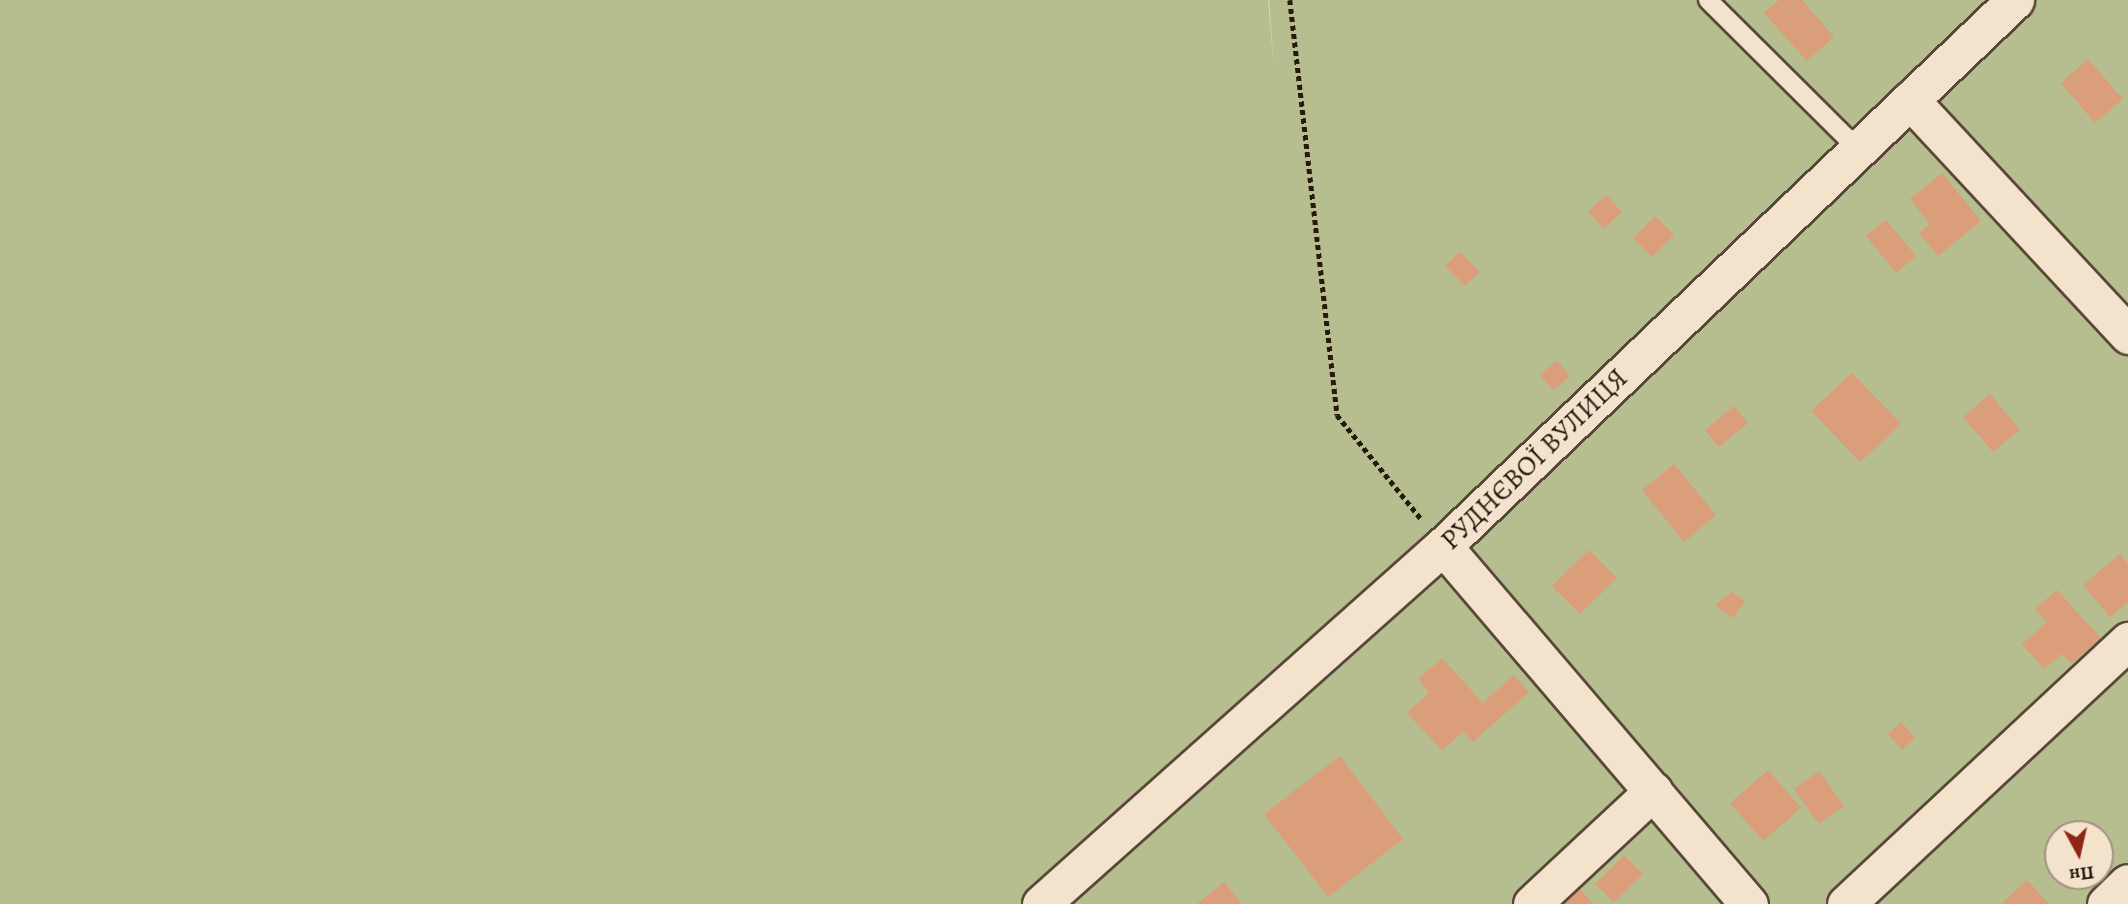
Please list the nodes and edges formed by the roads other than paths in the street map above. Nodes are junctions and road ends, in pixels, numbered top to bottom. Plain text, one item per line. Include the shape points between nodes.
1 (1708, 0) edge
2 (2015, 0) edge
3 (1910, 100) junction
4 (1858, 149) junction
5 (2128, 335) edge
6 (1443, 546) junction
7 (2128, 641) edge
8 (1653, 791) junction
9 (2128, 883) edge
10 (1056, 899) edge
11 (1532, 904) edge
12 (1749, 904) edge
13 (1846, 904) edge
14 (2106, 904) edge

1 - 4 lane
2 - 3 street, РУДНЄВОЇ ВУЛИЦЯ
3 - 4 street, РУДНЄВОЇ ВУЛИЦЯ
3 - 5 street
4 - 6 street, РУДНЄВОЇ ВУЛИЦЯ
6 - 8 street
6 - 10 street, РУДНЄВОЇ ВУЛИЦЯ
7 - 13 street
8 - 11 street
8 - 12 street
9 - 14 street

